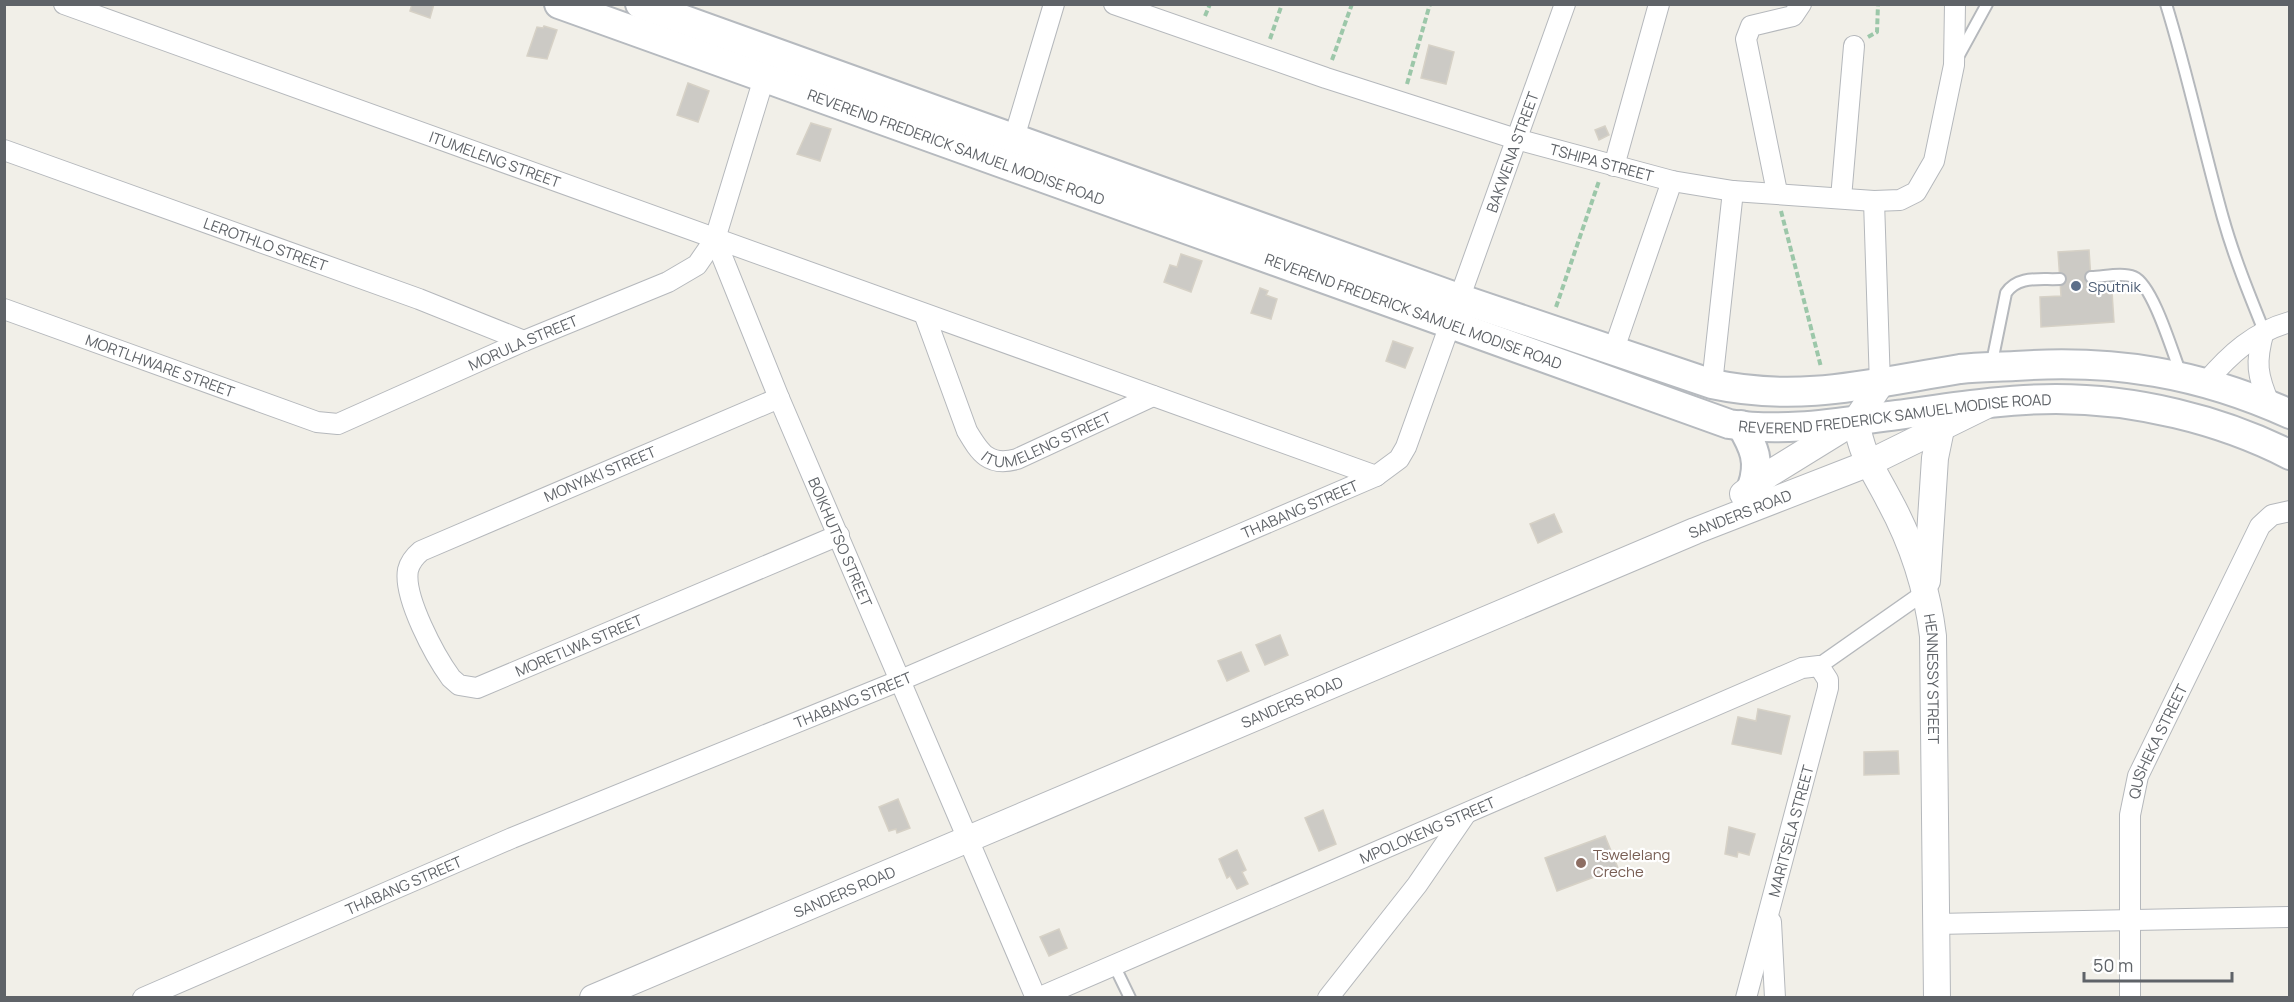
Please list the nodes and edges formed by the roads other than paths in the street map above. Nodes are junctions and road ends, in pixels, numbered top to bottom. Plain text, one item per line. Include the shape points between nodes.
1 (64, 4) edge
2 (558, 4) edge
3 (640, 4) edge
4 (1054, 4) edge
5 (1114, 4) edge
6 (1565, 4) edge
7 (1659, 4) edge
8 (1801, 4) edge
9 (1955, 4) edge
10 (1987, 4) edge
11 (2166, 4) edge
12 (1854, 46) road end
13 (1954, 65) junction
14 (764, 78) junction
15 (1014, 138) junction
16 (1516, 139) junction
17 (4, 150) edge
18 (1609, 165) junction
19 (1672, 181) junction
20 (1733, 191) junction
21 (1776, 192) junction
22 (1840, 198) junction
23 (1874, 201) junction
24 (715, 239) junction
25 (2091, 277) dead end
26 (2060, 279) dead end
27 (1461, 299) junction
28 (4, 309) edge
29 (926, 316) junction
30 (2289, 322) edge
31 (1450, 326) junction
32 (2264, 331) junction
33 (524, 341) junction
34 (1613, 352) junction
35 (1990, 367) junction
36 (2193, 378) junction
37 (1712, 384) junction
38 (1880, 385) junction
39 (1153, 396) junction
40 (779, 398) junction
41 (1989, 404) junction
42 (2280, 410) edge
43 (1856, 420) junction
44 (317, 422) joint
45 (1741, 426) junction
46 (1941, 429) junction
47 (2289, 455) edge
48 (1867, 464) junction
49 (1376, 476) junction
50 (1752, 487) junction
51 (2284, 512) edge
52 (1695, 531) junction
53 (840, 536) junction
54 (421, 551) joint
55 (1926, 591) junction
56 (1819, 666) junction
57 (901, 680) junction
58 (1465, 814) junction
59 (967, 838) junction
60 (1770, 909) junction
61 (2289, 917) edge
62 (2128, 920) junction
63 (1936, 924) junction
64 (1114, 965) junction
65 (143, 998) edge
66 (593, 998) edge
67 (1037, 998) edge
68 (1130, 998) edge
69 (1329, 998) edge
70 (1746, 998) edge
71 (1775, 998) edge
72 (1937, 998) edge
73 (2130, 998) edge

1 - 24 street, ITUMELENG STREET
2 - 14 main road, REVEREND FREDERICK SAMUEL MODISE ROAD
3 - 15 main road, REVEREND FREDERICK SAMUEL MODISE ROAD
4 - 15 street
5 - 16 street, TSHIPA STREET
6 - 16 street, BAKWENA STREET
7 - 18 street
8 - 21 street via 1794,16 1751,26 1746,39
9 - 13 street, TSHIPA STREET
10 - 13 lane
11 - 32 lane via 2223,218
12 - 22 street
13 - 23 street, TSHIPA STREET via 1934,161 1922,185 1900,200
14 - 24 street
14 - 31 main road, REVEREND FREDERICK SAMUEL MODISE ROAD
15 - 27 main road, REVEREND FREDERICK SAMUEL MODISE ROAD
16 - 18 street, TSHIPA STREET
16 - 27 street, BAKWENA STREET
17 - 33 street, LEROTHLO STREET via 419,299
18 - 19 street, TSHIPA STREET
19 - 20 street, TSHIPA STREET
19 - 34 street
20 - 21 street, TSHIPA STREET
20 - 37 street
21 - 22 street, TSHIPA STREET
22 - 23 street, TSHIPA STREET
23 - 38 street
24 - 29 street, ITUMELENG STREET
24 - 33 street, MORULA STREET via 689,272
24 - 40 street, BOIKHUTSO STREET
25 - 36 lane via 2127,275 2142,283
26 - 35 lane via 2021,280 2006,293
27 - 31 street, THABANG STREET
27 - 34 main road, REVEREND FREDERICK SAMUEL MODISE ROAD
28 - 44 street, MORTLHWARE STREET
29 - 39 street, ITUMELENG STREET
29 - 39 street, ITUMELENG STREET via 967,431 989,460 1017,459
30 - 32 street
31 - 45 main road, REVEREND FREDERICK SAMUEL MODISE ROAD
31 - 49 street, THABANG STREET via 1406,447 1399,459
32 - 36 street
32 - 42 street via 2257,353 2257,370
33 - 44 street, MORULA STREET via 345,421
34 - 37 main road, REVEREND FREDERICK SAMUEL MODISE ROAD
35 - 36 main road, REVEREND FREDERICK SAMUEL MODISE ROAD via 2065,362
35 - 38 main road, REVEREND FREDERICK SAMUEL MODISE ROAD
36 - 42 main road, REVEREND FREDERICK SAMUEL MODISE ROAD
37 - 38 main road, REVEREND FREDERICK SAMUEL MODISE ROAD via 1781,394
38 - 43 street
39 - 49 street, ITUMELENG STREET
40 - 53 street, BOIKHUTSO STREET
40 - 54 street, MONYAKI STREET
41 - 43 main road, REVEREND FREDERICK SAMUEL MODISE ROAD
41 - 46 street, SANDERS ROAD
41 - 47 main road, REVEREND FREDERICK SAMUEL MODISE ROAD via 2057,399 2165,411
43 - 45 main road, REVEREND FREDERICK SAMUEL MODISE ROAD via 1798,428
43 - 48 street, HENNESSY STREET
43 - 50 street
45 - 50 main road via 1758,466
46 - 48 street, SANDERS ROAD
46 - 55 street via 1935,458
48 - 52 street, SANDERS ROAD
48 - 55 street, HENNESSY STREET via 1890,500
49 - 57 street, THABANG STREET
50 - 52 street
51 - 62 street, QUSHEKA STREET via 2260,526 2138,776 2130,814
52 - 59 street, SANDERS ROAD
53 - 54 street, MORETLWA STREET via 477,688 459,685 451,678 415,609 408,572 410,563
53 - 57 street, BOIKHUTSO STREET
55 - 56 street
55 - 63 street, HENNESSY STREET via 1933,636
56 - 58 street, MPOLOKENG STREET via 1802,668
56 - 60 street, MARITSELA STREET via 1828,680 1828,688
57 - 59 street, BOIKHUTSO STREET
57 - 65 street, THABANG STREET via 512,838
58 - 64 street, MPOLOKENG STREET
58 - 69 street via 1417,885
59 - 66 street, SANDERS ROAD
59 - 67 street, BOIKHUTSO STREET
60 - 70 street, MARITSELA STREET
60 - 71 street
61 - 62 street
62 - 63 street
62 - 73 street, QUSHEKA STREET
63 - 72 street, HENNESSY STREET
64 - 67 street, MPOLOKENG STREET
64 - 68 lane

